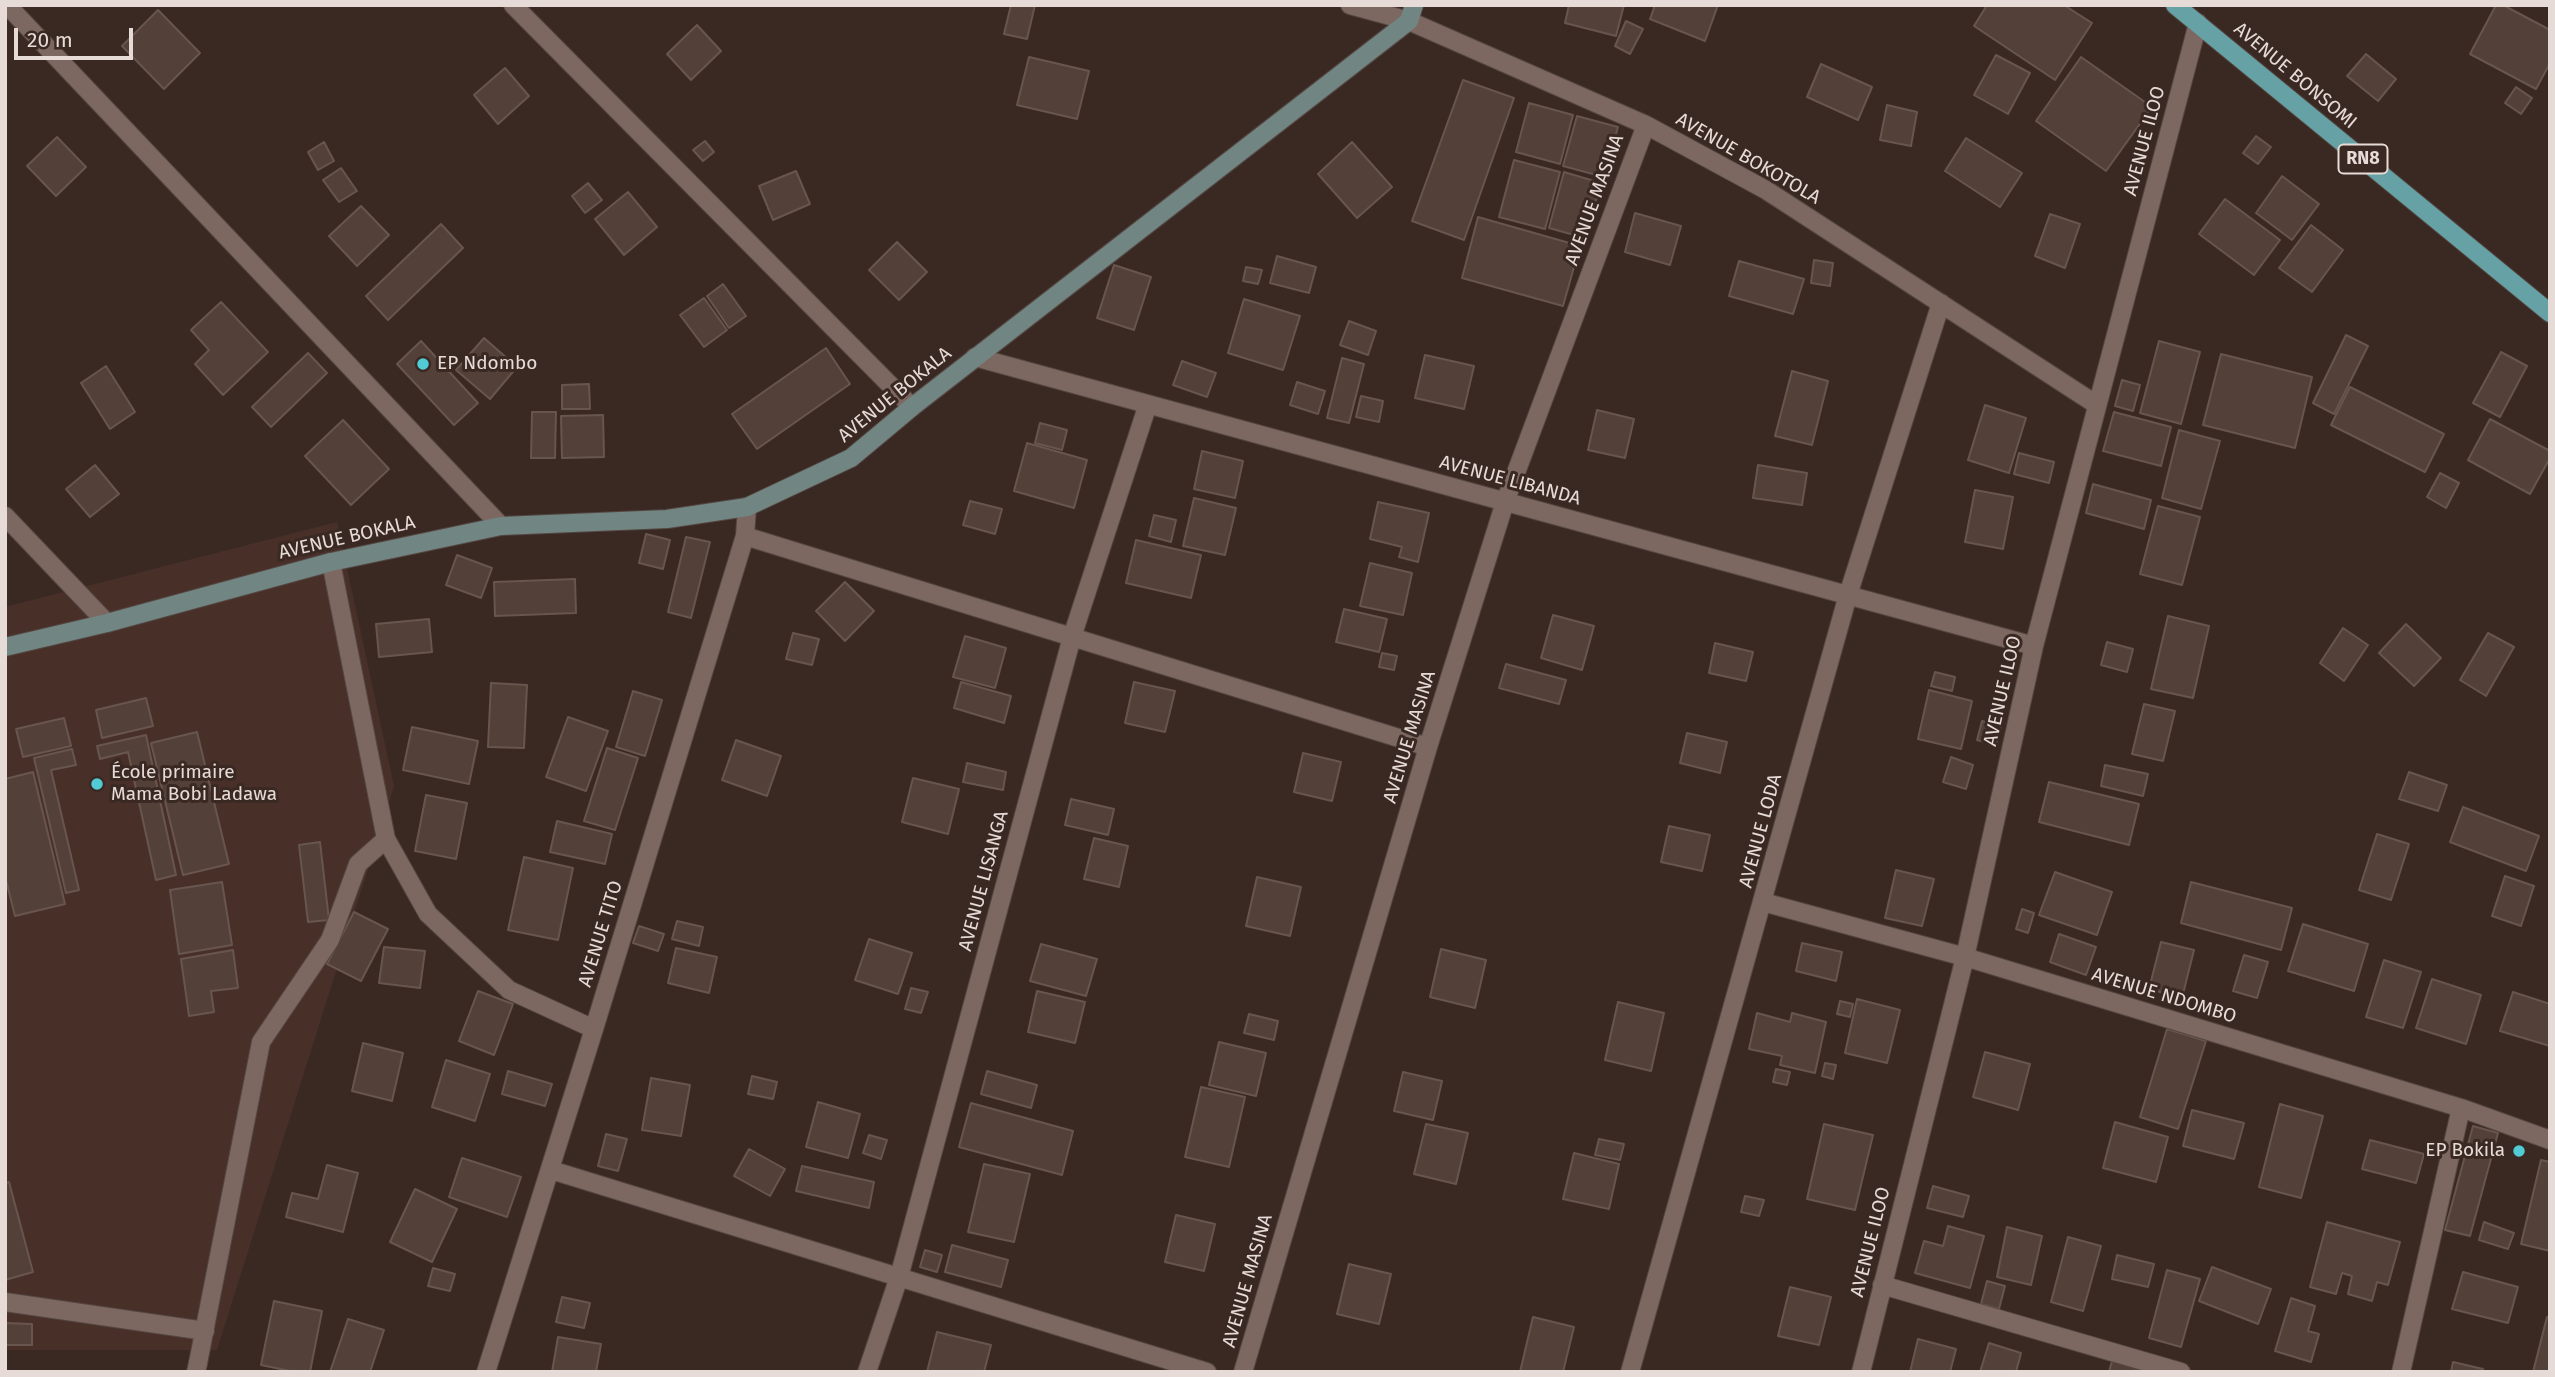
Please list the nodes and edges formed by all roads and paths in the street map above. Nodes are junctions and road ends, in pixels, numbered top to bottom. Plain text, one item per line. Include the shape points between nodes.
1 (7, 5) edge
2 (513, 5) edge
3 (1350, 5) edge
4 (2175, 5) edge
5 (1411, 13) edge
6 (2198, 23) junction
7 (1646, 125) junction
8 (1941, 303) junction
9 (2550, 313) edge
10 (975, 357) junction
11 (1148, 404) junction
12 (2097, 405) junction
13 (912, 407) junction
14 (1505, 502) junction
15 (747, 507) junction
16 (5, 516) edge
17 (501, 526) junction
18 (745, 536) junction
19 (331, 562) junction
20 (1848, 595) junction
21 (107, 624) junction
22 (1072, 637) junction
23 (2034, 646) junction
24 (5, 647) edge
25 (1428, 747) junction
26 (386, 839) junction
27 (1763, 902) junction
28 (1965, 957) junction
29 (594, 1029) junction
30 (2461, 1108) junction
31 (2550, 1140) edge
32 (551, 1170) junction
33 (899, 1277) junction
34 (1882, 1285) junction
35 (5, 1302) edge
36 (205, 1331) junction
37 (197, 1368) edge
38 (486, 1372) edge
39 (867, 1372) edge
40 (1207, 1372) edge
41 (1243, 1372) edge
42 (1630, 1372) edge
43 (1861, 1372) edge
44 (2181, 1372) edge
45 (2401, 1372) edge

1 - 17 street
2 - 13 street
3 - 5 street, AVENUE BOKOTOLA
4 - 6 main road, AVENUE BONSOMI / RN8
5 - 7 street, AVENUE BOKOTOLA
5 - 10 street, AVENUE BOKALA
6 - 9 main road, AVENUE BONSOMI / RN8
6 - 12 street, AVENUE ILOO
7 - 8 street, AVENUE BOKOTOLA via 1766,190
7 - 14 street, AVENUE MASINA
8 - 12 street, AVENUE BOKOTOLA
8 - 20 street, AVENUE LODA
10 - 11 street, AVENUE LIBANDA
10 - 13 street, AVENUE BOKALA
11 - 14 street, AVENUE LIBANDA
11 - 22 street, AVENUE LISANGA
12 - 23 street, AVENUE ILOO
13 - 15 street, AVENUE BOKALA via 851,458
14 - 20 street, AVENUE LIBANDA
14 - 25 street, AVENUE MASINA
15 - 17 street, AVENUE BOKALA via 667,519
15 - 18 street, AVENUE TITO
16 - 21 street
17 - 19 street, AVENUE BOKALA
18 - 22 street
18 - 29 street, AVENUE TITO
19 - 21 street, AVENUE BOKALA
19 - 26 street
20 - 23 street, AVENUE LIBANDA
20 - 27 street, AVENUE LODA
21 - 24 street, AVENUE BOKALA
22 - 25 street
22 - 33 street, AVENUE LISANGA
23 - 28 street, AVENUE ILOO
25 - 41 street, AVENUE MASINA
26 - 29 street via 428,914 509,990
26 - 36 street via 358,864 330,940 261,1042
27 - 28 street, AVENUE NDOMBO
27 - 42 street, AVENUE LODA
28 - 30 street, AVENUE NDOMBO
28 - 34 street, AVENUE ILOO
29 - 32 street, AVENUE TITO
30 - 31 street, AVENUE NDOMBO
30 - 45 street
32 - 33 street
32 - 38 street, AVENUE TITO
33 - 39 street, AVENUE LISANGA
33 - 40 street
34 - 43 street, AVENUE ILOO
34 - 44 street
35 - 36 street
36 - 37 street

